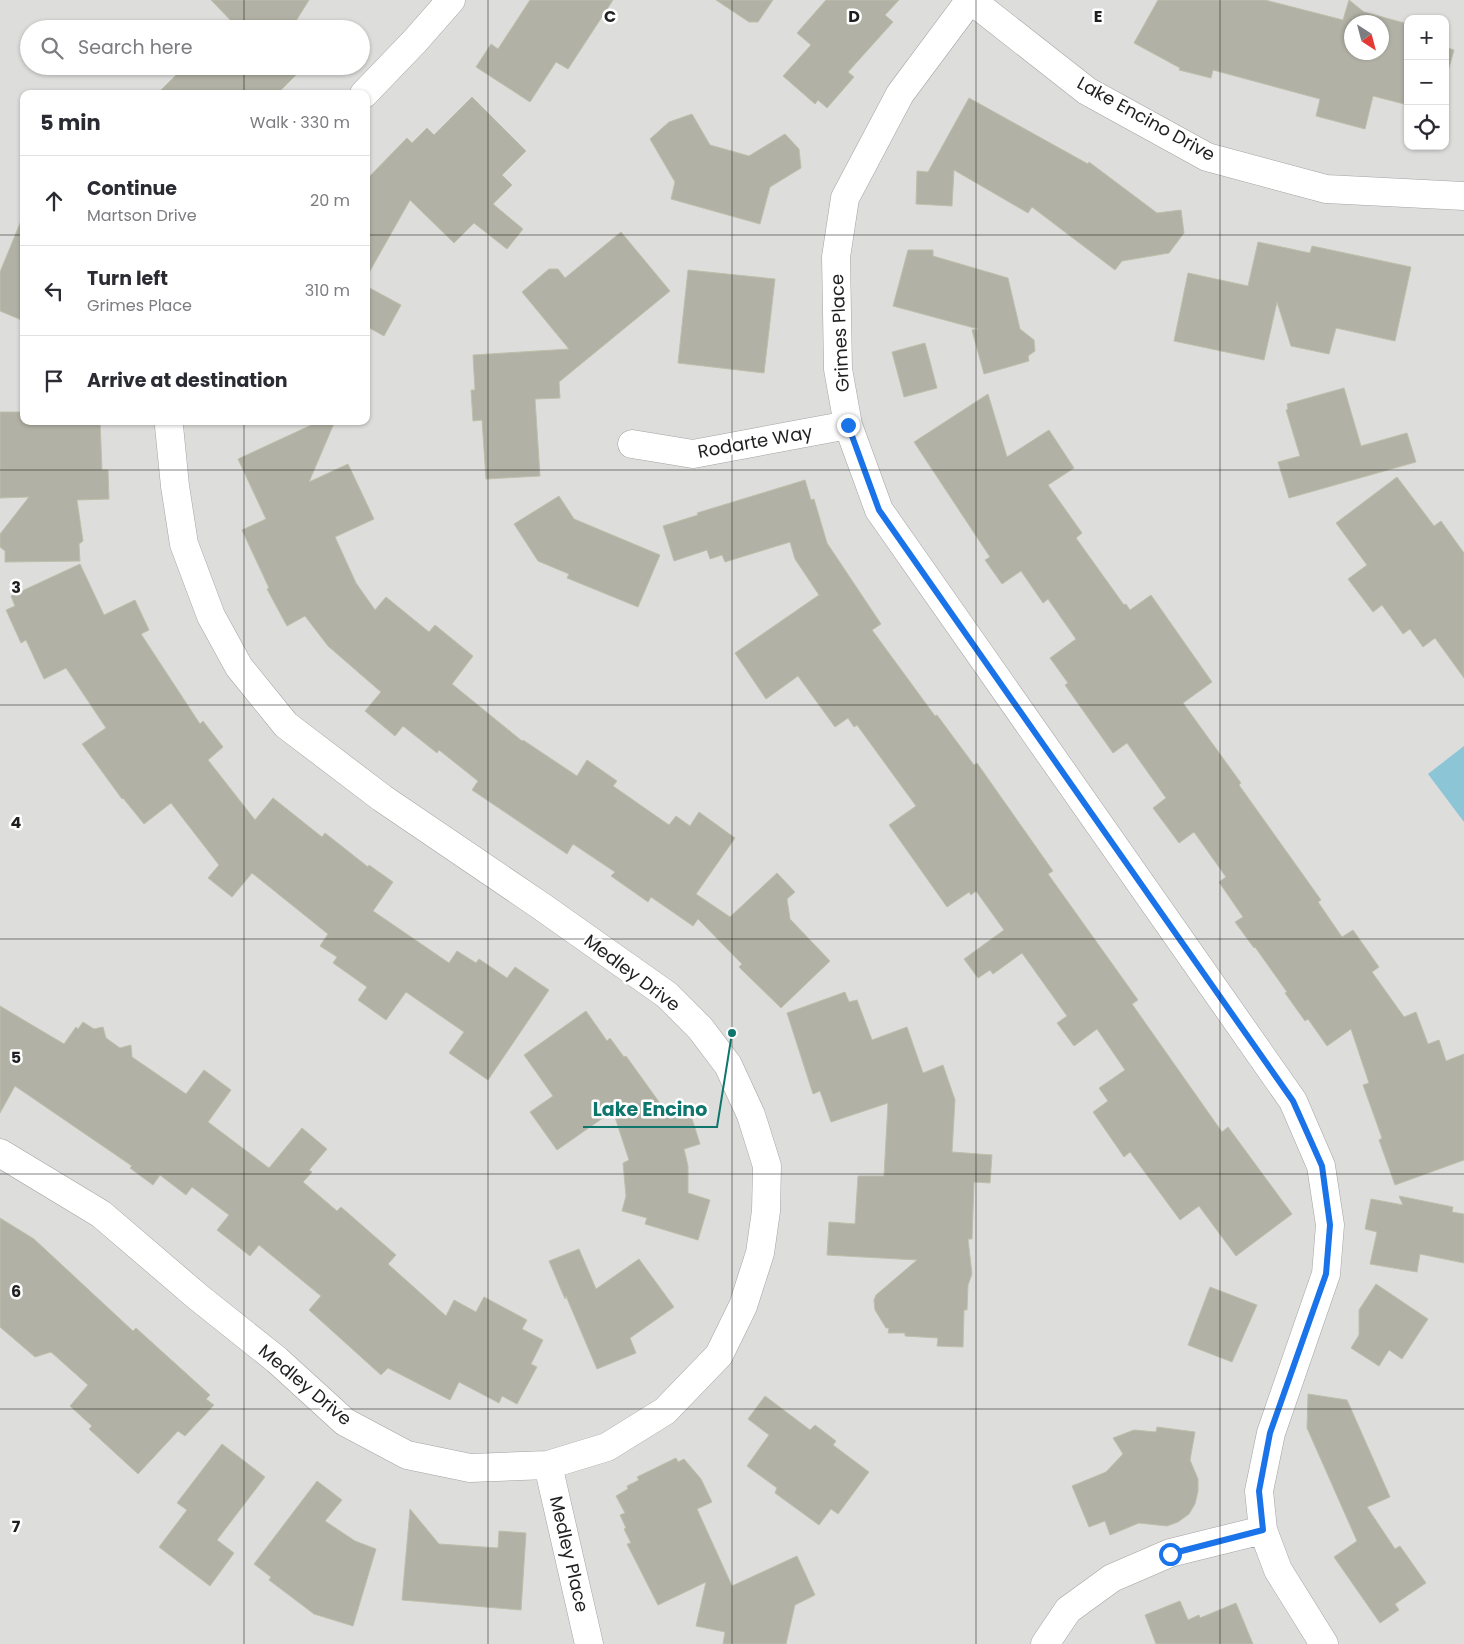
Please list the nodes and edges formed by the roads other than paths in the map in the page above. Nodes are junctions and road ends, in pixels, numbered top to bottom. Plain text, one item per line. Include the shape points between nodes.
1 (451, 0) edge
2 (970, 0) edge
3 (368, 90) edge
4 (1464, 196) edge
5 (168, 425) edge
6 (848, 425) junction
7 (632, 444) dead end
8 (0, 1153) edge
9 (548, 1465) junction
10 (1263, 1530) junction
11 (590, 1644) edge
12 (1045, 1644) edge
13 (1324, 1644) edge

1 - 3 street
2 - 4 street, Lake Encino Drive via 1087,91 1206,157 1326,189
2 - 6 street, Grimes Place via 900,94 845,198 836,257 836,311 838,369
5 - 9 street, Medley Drive via 184,544 211,616 239,667 286,725 382,798 668,995 700,1028 728,1065 751,1115 767,1166 764,1228 760,1254 743,1306 719,1355 665,1411 607,1447
6 - 7 street, Rodarte Way via 693,454
6 - 10 street, Grimes Place via 879,510 1293,1101 1322,1166 1330,1225 1326,1274 1270,1433 1259,1491
8 - 9 street, Medley Drive via 101,1214 277,1360 345,1422 416,1457 470,1468
9 - 11 street, Medley Place
10 - 12 street via 1170,1554 1112,1578 1068,1610
10 - 13 street, Grimes Place via 1278,1570

